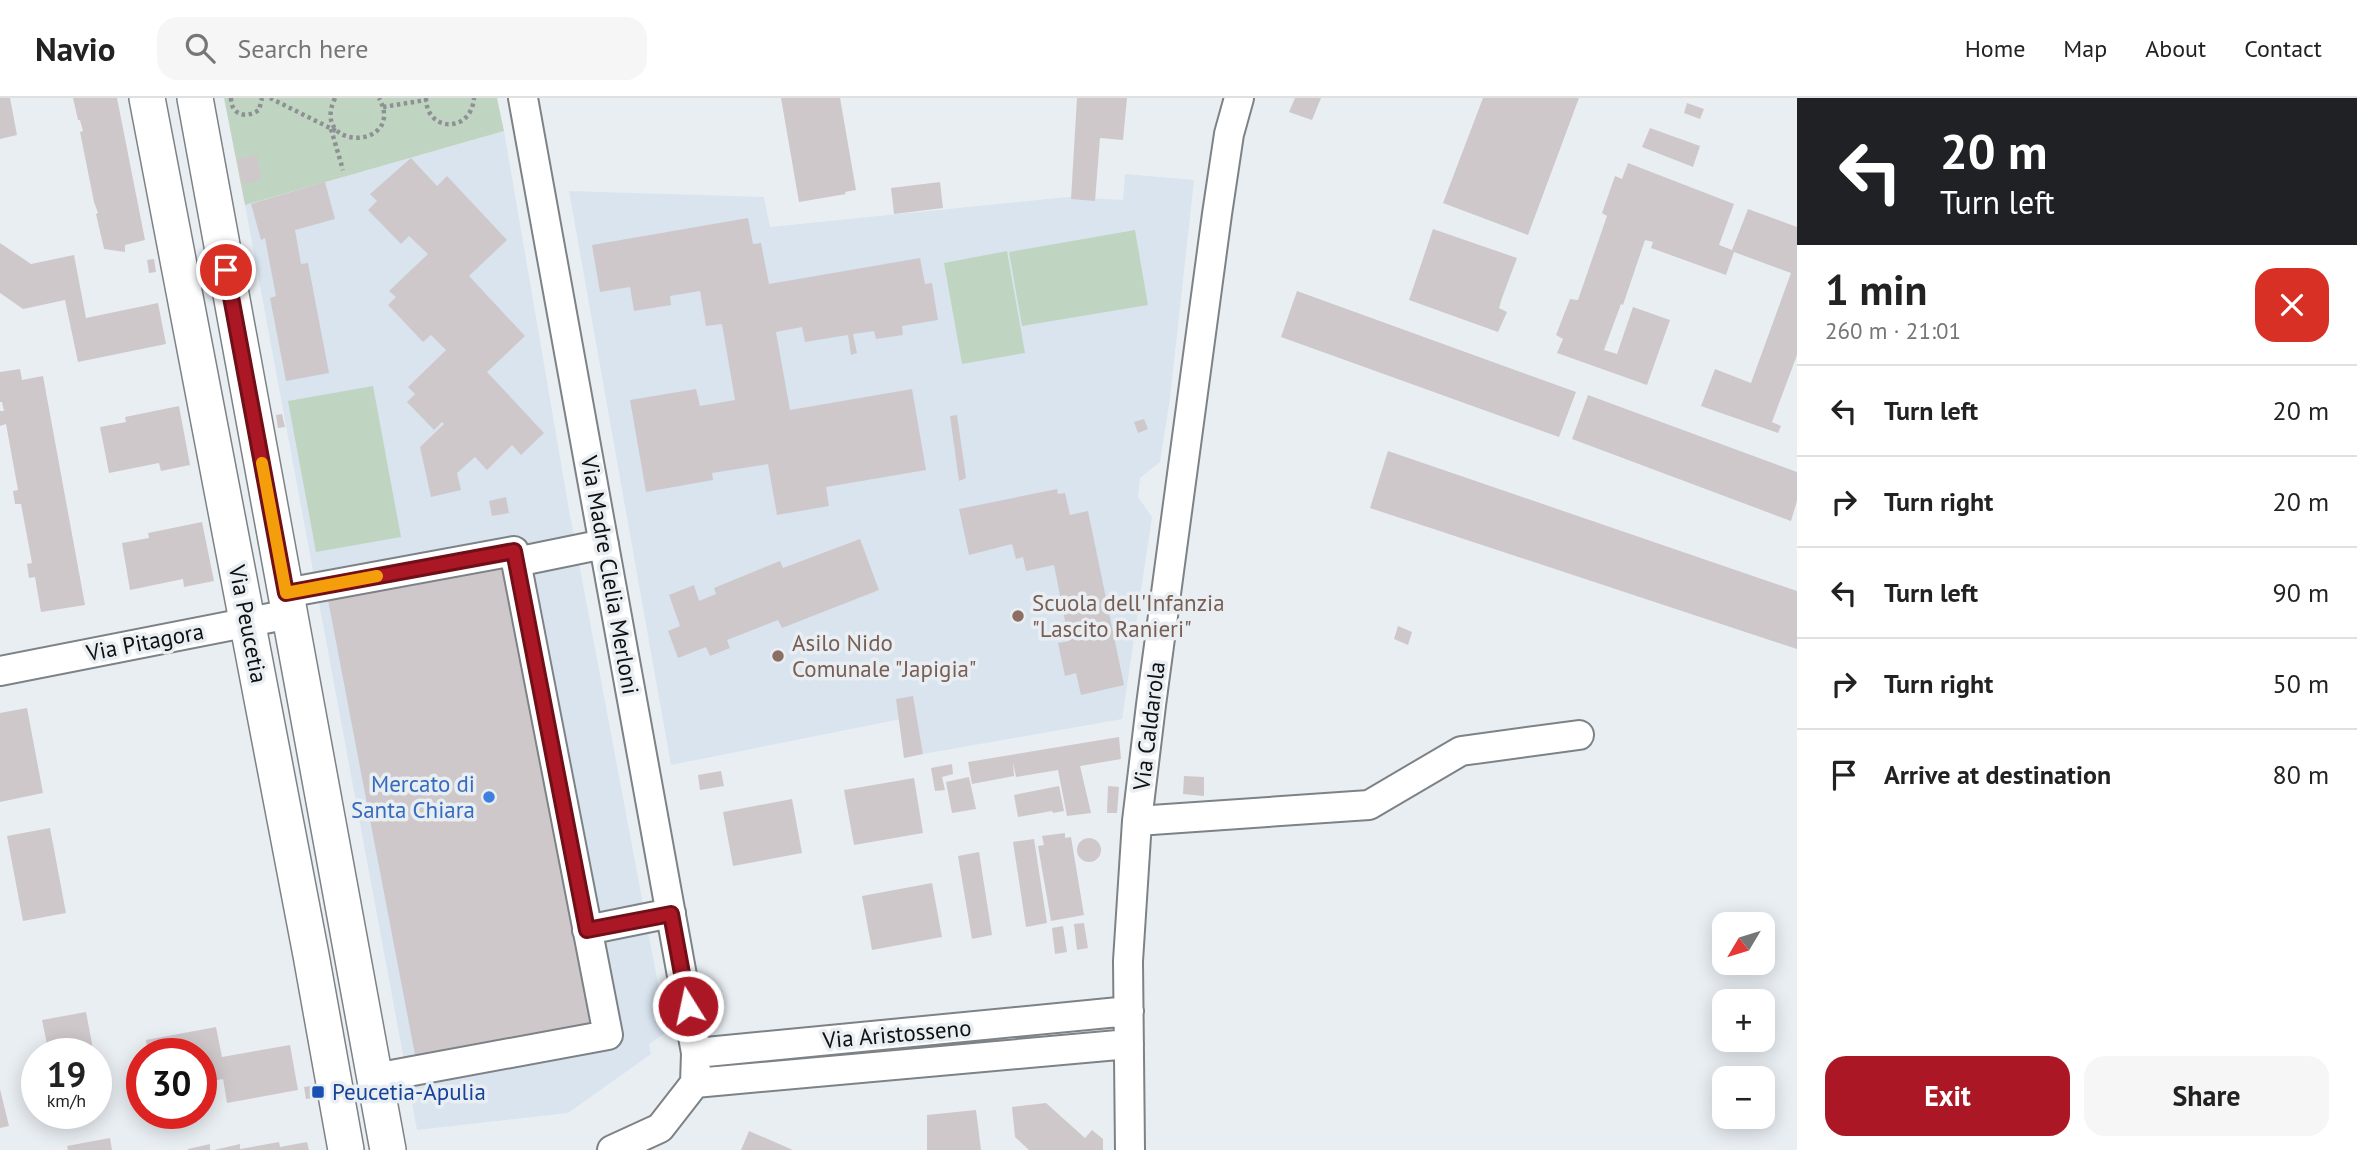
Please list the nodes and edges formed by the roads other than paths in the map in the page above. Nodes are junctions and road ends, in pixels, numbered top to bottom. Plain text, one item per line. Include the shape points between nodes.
1 (147, 98) edge
2 (195, 98) edge
3 (523, 98) edge
4 (1239, 98) edge
5 (604, 544) junction
6 (516, 562) junction
7 (288, 604) junction
8 (247, 622) junction
9 (0, 671) edge
10 (1579, 735) dead end
11 (1138, 821) junction
12 (671, 914) junction
13 (587, 930) junction
14 (1129, 1011) junction
15 (1129, 1044) junction
16 (696, 1053) junction
17 (376, 1078) junction
18 (695, 1083) junction
19 (346, 1150) edge
20 (388, 1150) edge
21 (612, 1150) edge
22 (1130, 1150) edge

1 - 8 main road, Via Peucetia
2 - 7 main road
3 - 5 street, Via Madre Clelia Merloni
4 - 11 street, Via Caldarola via 1215,228
5 - 6 street
5 - 12 street, Via Madre Clelia Merloni
6 - 7 street, Via Pitagora via 514,551
6 - 13 street
7 - 8 street, Via Pitagora
7 - 17 main road
8 - 9 street, Via Pitagora
8 - 19 main road, Via Peucetia
10 - 11 street via 1461,751 1369,805
11 - 14 street, Via Caldarola
12 - 13 street
12 - 16 street, Via Madre Clelia Merloni
13 - 17 street via 608,1035
14 - 15 street, Via Caldarola
14 - 16 street, Via Aristosseno
15 - 18 street, Via Aristosseno
15 - 22 street, Via Caldarola
16 - 18 street
17 - 20 main road
18 - 21 street via 660,1128

